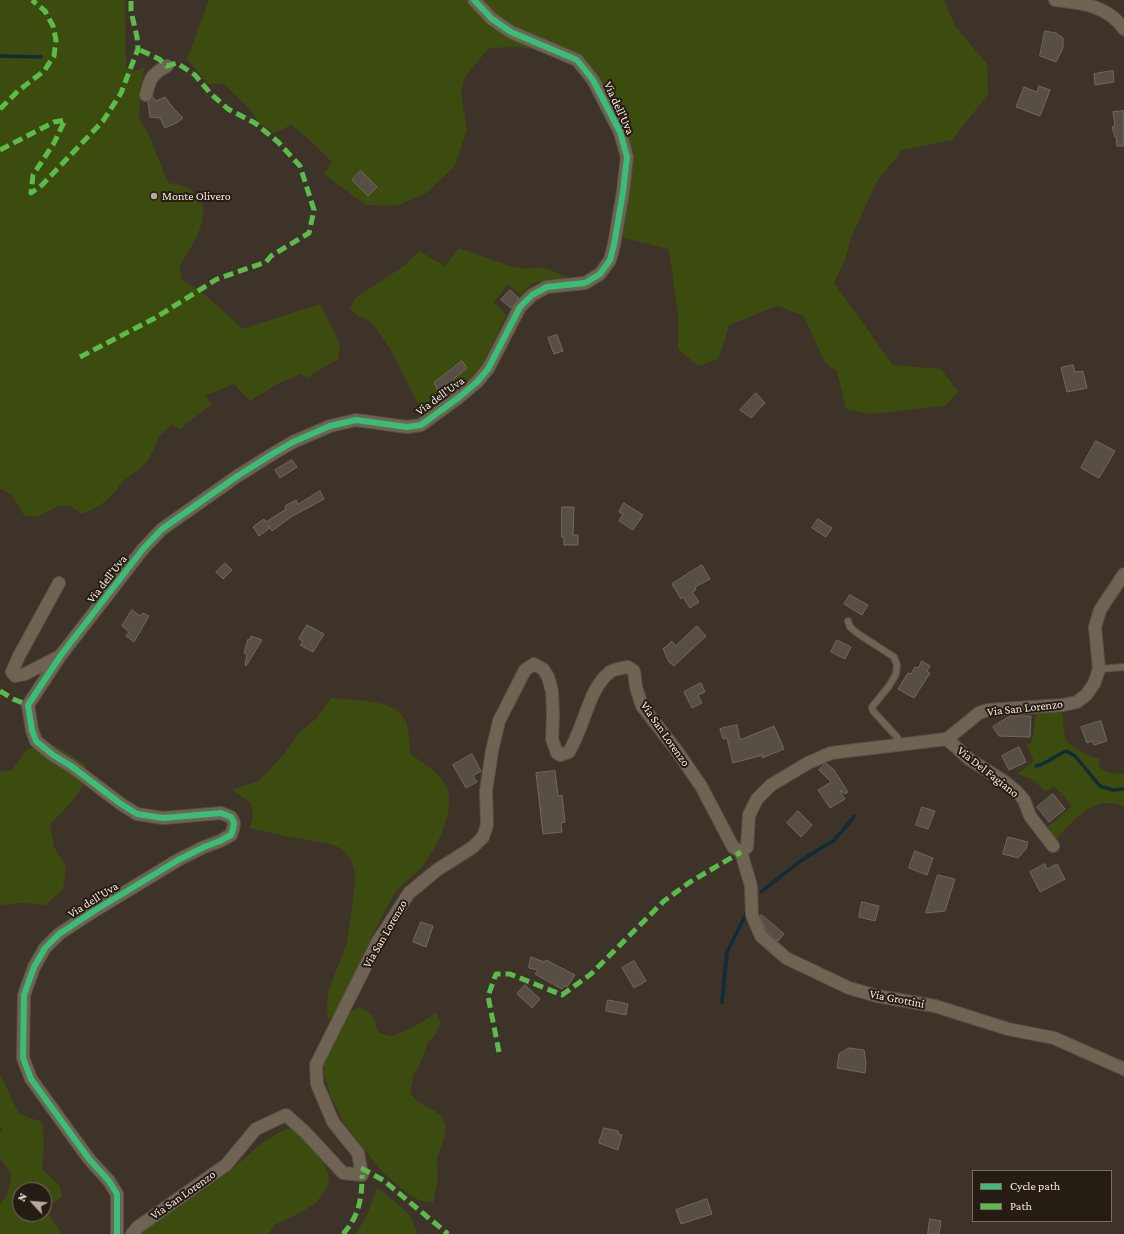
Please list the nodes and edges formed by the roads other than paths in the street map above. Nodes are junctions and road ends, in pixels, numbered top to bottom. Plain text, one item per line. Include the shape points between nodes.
1 (474, 0) edge
2 (1055, 0) edge
3 (1124, 29) edge
4 (167, 66) dead end
5 (146, 94) dead end
6 (1124, 574) edge
7 (59, 584) dead end
8 (848, 621) dead end
9 (61, 655) junction
10 (1124, 667) edge
11 (1099, 669) junction
12 (947, 739) junction
13 (900, 744) junction
14 (1053, 846) dead end
15 (741, 852) junction
16 (1124, 1069) edge
17 (117, 1234) edge
18 (132, 1234) edge

1 - 9 street, Via dell'Uva via 492,20 511,32 577,60 593,80 620,132 627,157 610,260 600,274 585,283 547,287 532,295 520,306 488,369 477,382 421,425 407,427 356,420 330,426 274,453 162,529
2 - 3 street via 1100,8
4 - 5 street via 157,71 149,80
6 - 11 street, Via San Lorenzo via 1100,610 1095,627
7 - 9 street via 12,672 15,676 25,674
8 - 13 lane via 857,633 894,657 896,674 872,707
9 - 17 street, Via dell'Uva via 28,705 36,741 137,814 163,818 221,813 231,817 234,822 230,835 220,842 178,860 59,934 45,948 34,967 24,995 23,1058 31,1079 117,1194
10 - 11 lane
11 - 12 street, Via San Lorenzo via 1094,684 1077,702 988,710 979,713
12 - 13 street
12 - 14 street, Via Del Fagiano via 969,759 1017,792 1024,800 1030,816
13 - 15 street via 831,753 771,785 757,799 749,815 747,847
15 - 16 street, Via Grottini via 750,886 752,915 762,936 786,958 849,988 877,996 935,1006 1008,1029 1054,1038
15 - 18 street, Via San Lorenzo via 733,847 701,786 642,706 634,671 628,667 620,668 611,671 602,680 569,752 560,755 556,753 552,738 552,691 548,677 534,664 525,670 499,721 486,791 487,825 483,837 410,893 378,941 316,1065 317,1084 333,1122 358,1153 362,1175 343,1173 286,1115 256,1129 226,1166 138,1227

